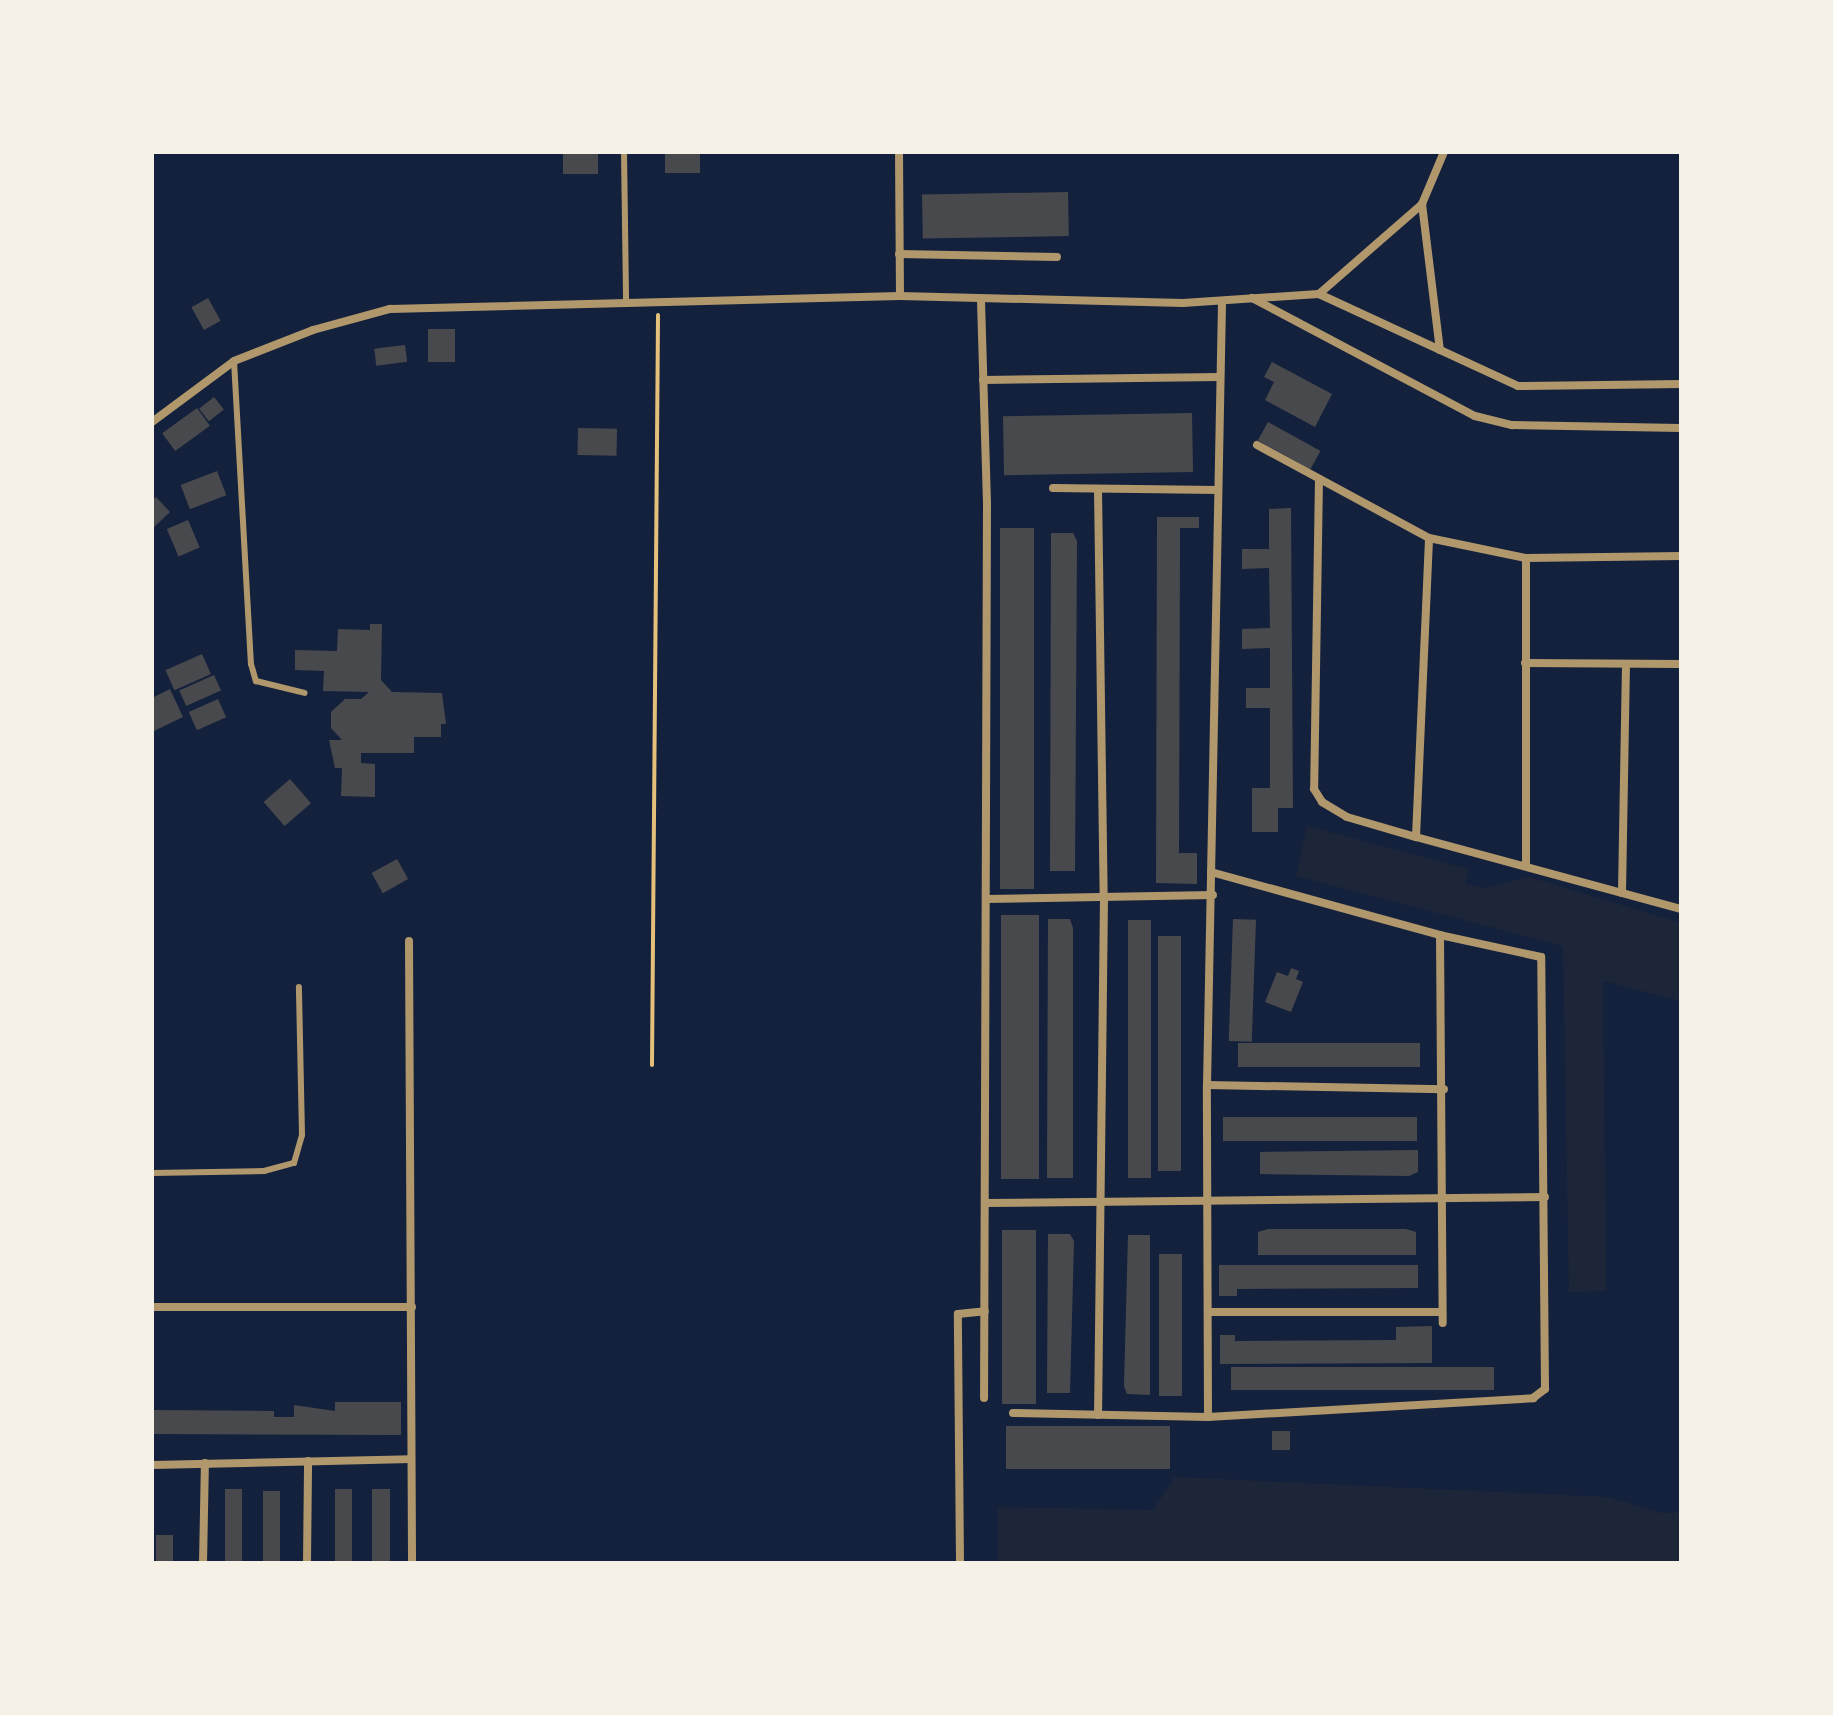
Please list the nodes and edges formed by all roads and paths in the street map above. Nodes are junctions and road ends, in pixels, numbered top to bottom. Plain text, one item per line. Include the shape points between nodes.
1 (624, 152) edge
2 (899, 152) edge
3 (1444, 152) edge
4 (1422, 204) junction
5 (899, 254) junction
6 (1057, 257) dead end
7 (1319, 294) junction
8 (900, 296) junction
9 (1251, 297) junction
10 (658, 300) junction
11 (981, 301) junction
12 (1222, 301) junction
13 (626, 304) junction
14 (1440, 350) junction
15 (234, 361) junction
16 (1219, 377) junction
17 (983, 380) junction
18 (1681, 384) edge
19 (152, 422) edge
20 (1681, 428) edge
21 (1257, 445) dead end
22 (1319, 479) junction
23 (1053, 488) dead end
24 (1098, 489) junction
25 (1218, 490) junction
26 (1429, 538) junction
27 (1681, 556) edge
28 (1526, 558) junction
29 (1525, 663) junction
30 (1626, 664) junction
31 (1681, 664) edge
32 (305, 693) dead end
33 (1416, 837) junction
34 (1526, 864) junction
35 (1211, 872) junction
36 (1622, 893) junction
37 (1213, 895) junction
38 (1104, 898) junction
39 (986, 899) junction
40 (1681, 909) edge
41 (1440, 935) junction
42 (409, 941) dead end
43 (299, 987) dead end
44 (652, 1065) dead end
45 (1207, 1085) junction
46 (1444, 1089) junction
47 (152, 1173) edge
48 (1545, 1197) junction
49 (1444, 1199) junction
50 (1209, 1201) junction
51 (1099, 1202) junction
52 (985, 1203) junction
53 (152, 1307) edge
54 (412, 1307) junction
55 (985, 1311) junction
56 (1208, 1312) junction
57 (1441, 1312) junction
58 (1443, 1323) dead end
59 (984, 1398) dead end
60 (1013, 1413) dead end
61 (1098, 1415) junction
62 (1208, 1417) junction
63 (411, 1459) junction
64 (308, 1461) junction
65 (205, 1463) junction
66 (152, 1465) edge
67 (203, 1563) edge
68 (307, 1563) edge
69 (412, 1563) edge
70 (960, 1563) edge

1 - 13 lane
2 - 5 street
3 - 4 street
4 - 7 street
4 - 14 street
5 - 6 street
5 - 8 street
7 - 9 street
7 - 14 street
8 - 10 street
8 - 11 street
9 - 12 street
9 - 20 street via 1475,416 1512,425
10 - 13 street
10 - 44 path
11 - 12 street
11 - 17 street
12 - 16 street
13 - 15 street via 390,309 313,330
14 - 18 street via 1518,386
15 - 19 street
15 - 32 lane via 251,664 256,681
16 - 17 street
16 - 25 street
17 - 39 street
21 - 22 street
22 - 26 street
22 - 33 street via 1314,789 1322,802 1347,817
23 - 24 street
24 - 25 street
24 - 38 street
25 - 35 street
26 - 28 street
26 - 33 street
27 - 28 street
28 - 29 street
29 - 30 street
29 - 34 street
30 - 31 street
30 - 36 street
33 - 34 street
34 - 36 street
35 - 37 street
35 - 41 street
36 - 40 street
37 - 38 street
37 - 45 street
38 - 39 street
38 - 51 street
39 - 52 street
41 - 46 street
41 - 48 street via 1541,957
42 - 54 street
43 - 47 lane via 302,1135 294,1163 264,1171
45 - 46 street
45 - 50 street
46 - 49 street
48 - 49 street
48 - 62 street via 1547,1380 1539,1395
49 - 50 street
49 - 57 street
50 - 51 street
50 - 56 street
51 - 52 street
51 - 61 street
52 - 55 street
53 - 54 street
54 - 63 street
55 - 59 street
55 - 70 street via 958,1314
56 - 57 street
56 - 62 street
57 - 58 street
60 - 61 street
61 - 62 street
63 - 64 street
63 - 69 street
64 - 65 street
64 - 68 street
65 - 66 street
65 - 67 street

